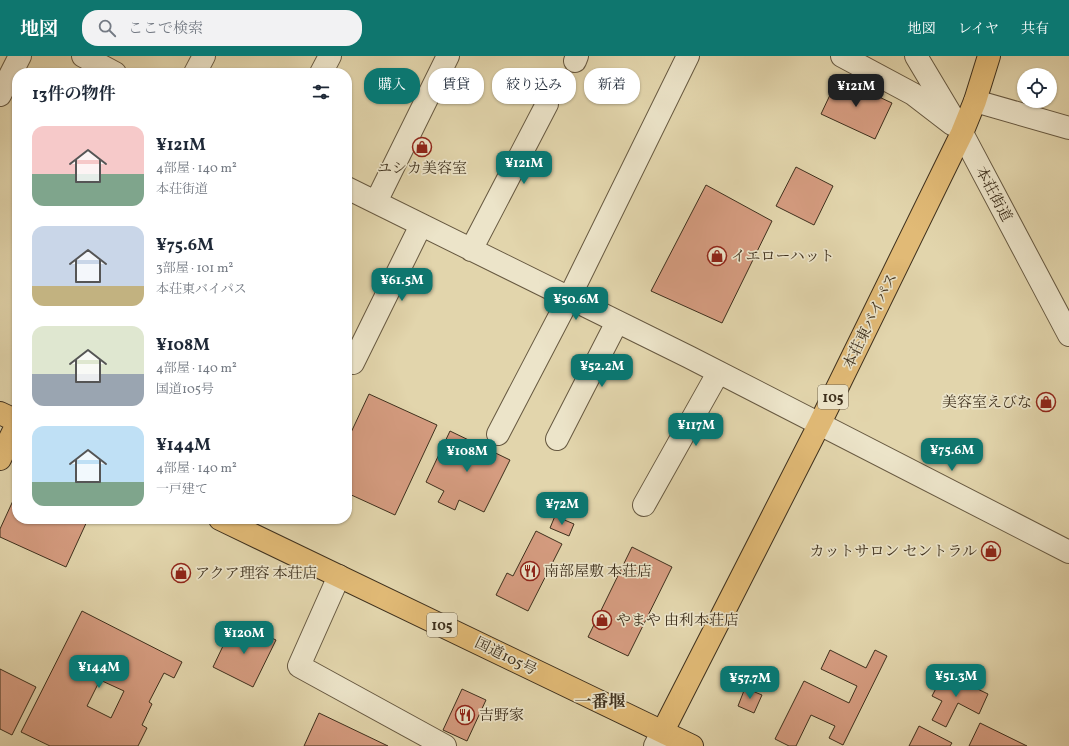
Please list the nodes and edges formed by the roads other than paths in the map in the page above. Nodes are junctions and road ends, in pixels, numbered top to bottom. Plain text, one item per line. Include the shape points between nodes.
1 (20, 56) edge
2 (83, 56) edge
3 (204, 56) edge
4 (330, 56) edge
5 (448, 56) edge
6 (688, 56) edge
7 (842, 56) edge
8 (916, 56) edge
9 (989, 56) edge
10 (14, 68) edge
11 (106, 68) edge
12 (198, 68) edge
13 (324, 68) edge
14 (12, 72) edge
15 (0, 95) edge
16 (975, 100) junction
17 (547, 104) dead end
18 (1069, 128) edge
19 (962, 133) junction
20 (352, 190) edge
21 (376, 202) junction
22 (421, 225) junction
23 (472, 250) junction
24 (569, 298) junction
25 (1062, 312) edge
26 (617, 322) junction
27 (1069, 335) edge
28 (353, 363) dead end
29 (718, 373) junction
30 (0, 413) edge
31 (12, 420) edge
32 (820, 423) junction
33 (12, 434) edge
34 (498, 434) dead end
35 (557, 439) dead end
36 (0, 459) edge
37 (644, 505) dead end
38 (230, 524) edge
39 (1069, 552) edge
40 (339, 576) junction
41 (659, 739) edge
42 (445, 746) edge
43 (692, 746) edge

1 - 10 street
2 - 11 street
3 - 12 street
4 - 13 street
5 - 21 street
6 - 24 street
7 - 19 street via 913,94
8 - 19 street, 本荘街道
9 - 16 highway, 本荘東バイパス / 105
14 - 15 street
16 - 18 street
16 - 19 highway, 本荘東バイパス / 105
17 - 23 street
19 - 25 street, 本荘街道
19 - 32 highway, 本荘東バイパス / 105
20 - 21 street
21 - 22 street
22 - 23 street
22 - 28 street
23 - 24 street
24 - 26 street
24 - 34 street
25 - 27 street, 本荘街道
26 - 29 street
26 - 35 street
29 - 32 street
29 - 37 street
30 - 31 highway
32 - 39 street
32 - 41 highway, 本荘東バイパス / 105
33 - 36 highway
38 - 40 highway, 国道105号 / 105
40 - 41 highway, 国道105号 / 105
40 - 42 street via 298,666
41 - 43 highway, 国道105号

